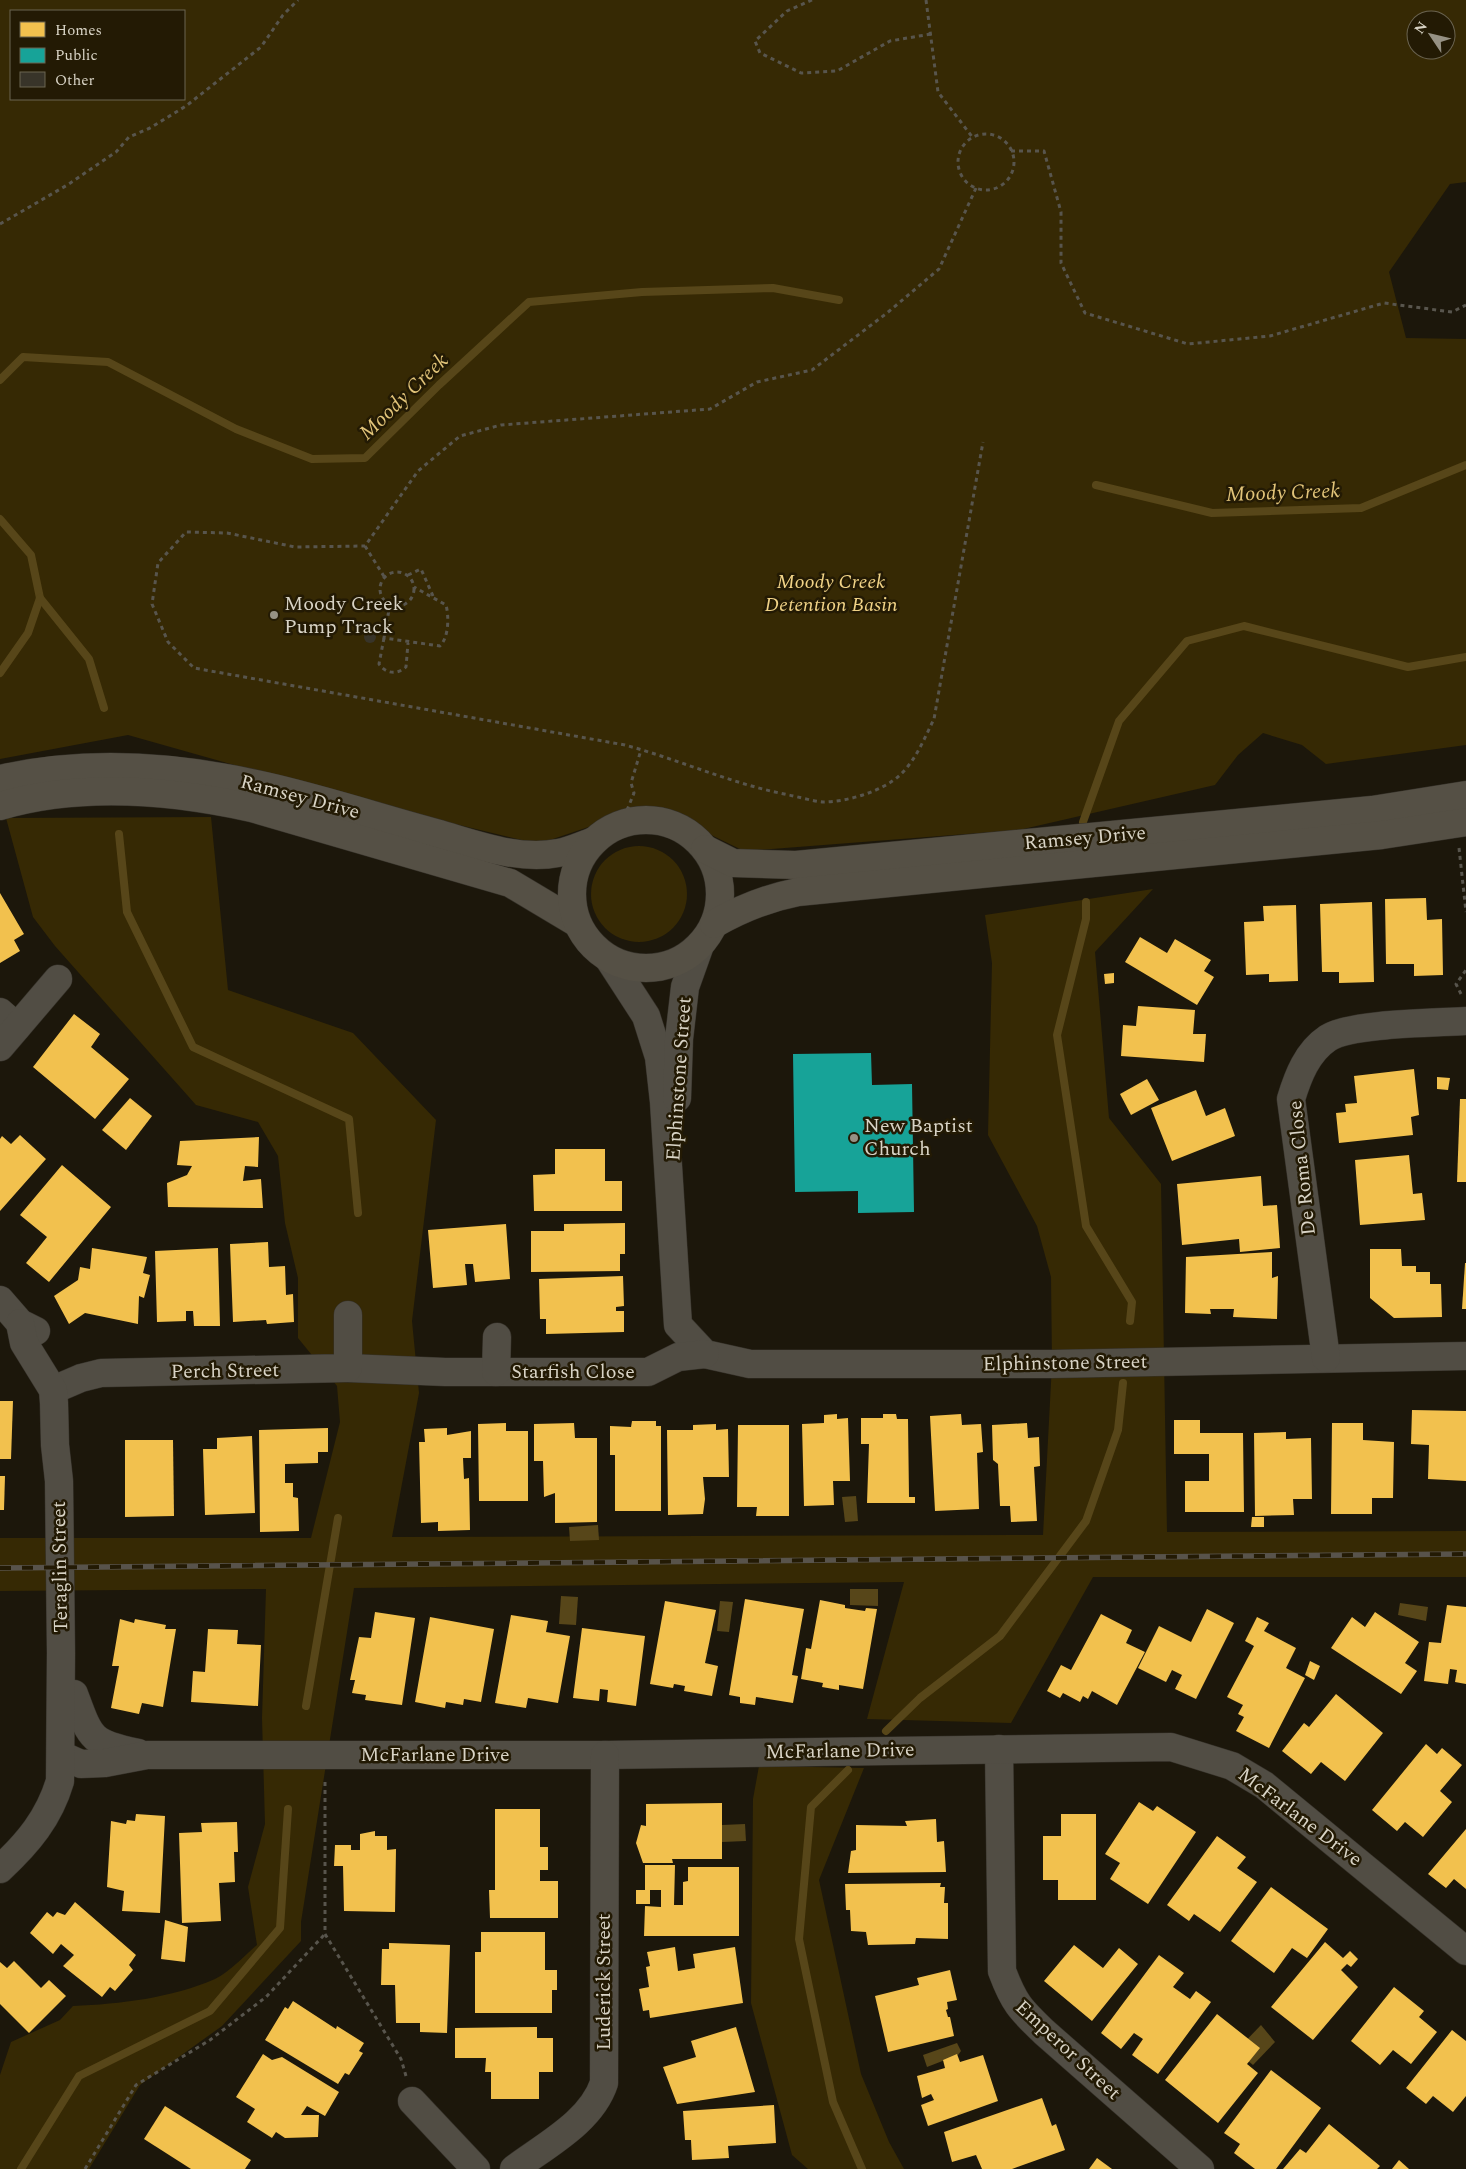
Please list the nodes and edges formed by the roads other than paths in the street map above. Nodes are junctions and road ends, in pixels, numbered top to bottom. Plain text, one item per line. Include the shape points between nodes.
1 (0, 779) edge
2 (1466, 795) edge
3 (0, 806) edge
4 (1462, 832) edge
5 (594, 841) junction
6 (705, 849) junction
7 (577, 923) junction
8 (707, 935) junction
9 (609, 959) junction
10 (58, 979) dead end
11 (1465, 1012) edge
12 (9, 1019) edge
13 (0, 1048) edge
14 (670, 1217) junction
15 (0, 1300) edge
16 (348, 1316) dead end
17 (678, 1325) junction
18 (497, 1337) dead end
19 (705, 1354) junction
20 (1466, 1356) edge
21 (1326, 1358) junction
22 (664, 1364) junction
23 (348, 1368) junction
24 (496, 1372) junction
25 (60, 1387) junction
26 (61, 1653) junction
27 (74, 1694) junction
28 (999, 1749) junction
29 (146, 1755) junction
30 (605, 1755) junction
31 (68, 1758) junction
32 (0, 1870) edge
33 (1466, 1951) edge
34 (412, 2101) road end
35 (476, 2169) edge
36 (514, 2169) edge
37 (1200, 2169) edge

1 - 5 main road, Ramsey Drive via 52,770 105,766 154,768 211,774 267,786 508,853 558,854
2 - 6 main road, Ramsey Drive via 1372,810 796,866 733,863
3 - 7 main road, Ramsey Drive via 95,791 162,793 217,800 510,883
4 - 8 main road, Ramsey Drive via 1382,835 798,892 766,898 740,909
5 - 6 main road via 621,825 639,820 664,822 687,832
5 - 7 main road via 581,859 573,879 572,902
6 - 8 main road via 715,866 720,885 720,905
7 - 9 main road via 590,944
8 - 9 main road via 681,960 658,968 633,967
8 - 14 street, Elphinstone Street via 685,987
9 - 14 street, Elphinstone Street via 646,1016 659,1057
10 - 12 street
11 - 21 street, De Roma Close via 1352,1029 1329,1037 1312,1053 1298,1075 1291,1099
12 - 13 street
14 - 17 street, Elphinstone Street
15 - 25 street, Teraglin Street via 20,1323 37,1332
16 - 23 street
17 - 19 street
17 - 22 street, Elphinstone Street
18 - 24 street, Starfish Close
19 - 21 street, Elphinstone Street via 750,1364 1042,1364
19 - 22 street, Starfish Close via 678,1357
20 - 21 street, Elphinstone Street
22 - 24 street, Starfish Close via 648,1372
23 - 24 street, Starfish Close
23 - 25 street, Perch Street via 101,1373
25 - 26 street, Teraglin Street via 72,1414 72,1445 59,1481
26 - 27 street, Teraglin Street
26 - 31 street, Teraglin Street
27 - 29 street, McFarlane Drive via 91,1736 108,1746
27 - 31 street, Teraglin Street
28 - 30 street, McFarlane Drive
28 - 33 street, McFarlane Drive via 1170,1747 1232,1766 1271,1791
28 - 37 street, Emperor Street via 1002,1971 1012,1997 1044,2032
29 - 30 street, McFarlane Drive
29 - 31 street, McFarlane Drive via 81,1764
30 - 36 street, Luderick Street via 604,2083 599,2097 588,2110
31 - 32 street via 50,1810 34,1834
34 - 35 street

